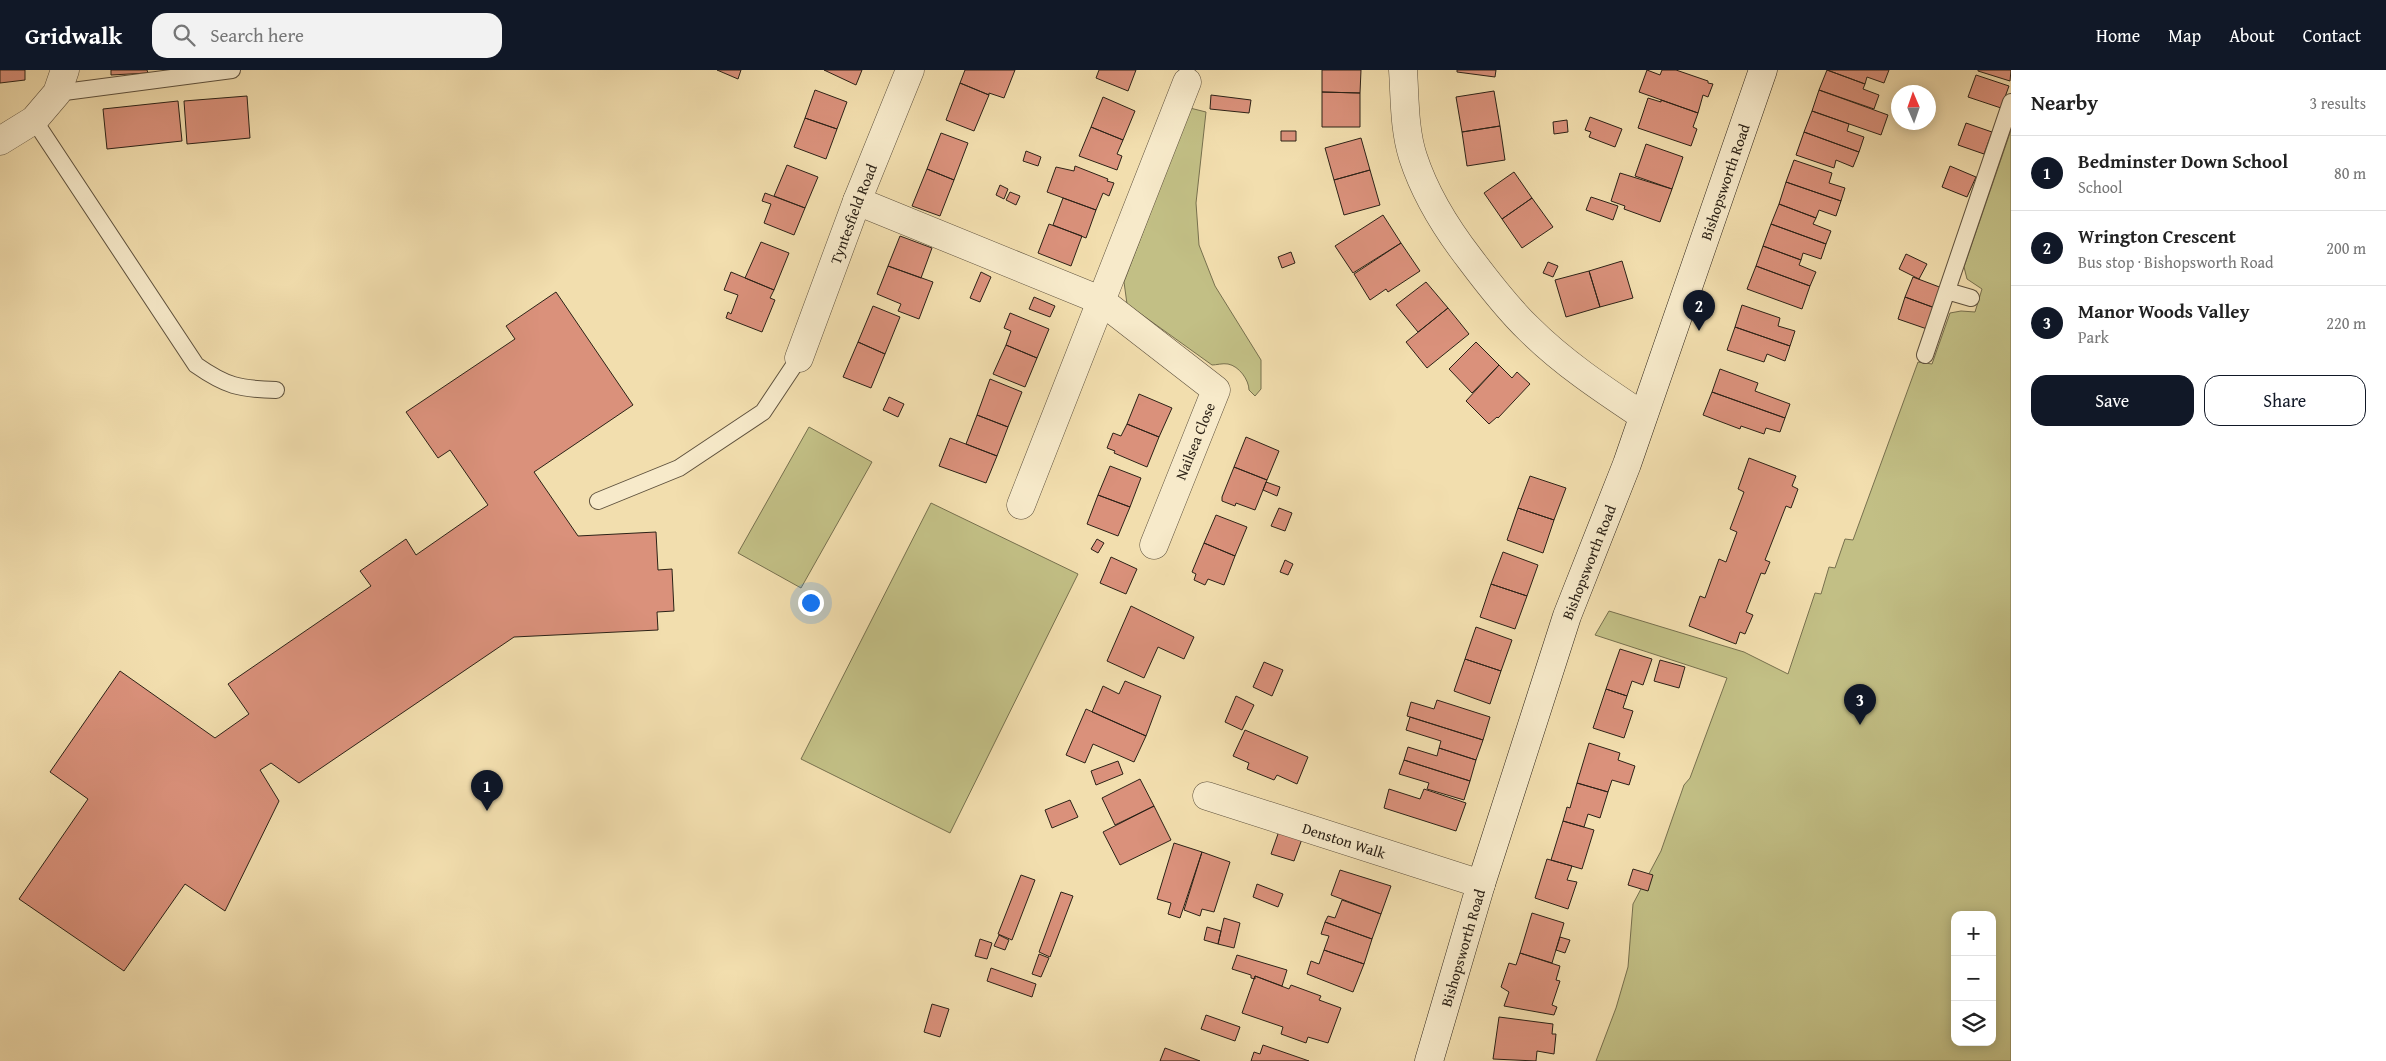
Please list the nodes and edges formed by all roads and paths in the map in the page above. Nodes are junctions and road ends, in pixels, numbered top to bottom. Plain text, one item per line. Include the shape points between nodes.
1 (232, 70) edge
2 (910, 70) edge
3 (1403, 70) edge
4 (1763, 70) edge
5 (61, 82) edge
6 (1187, 82) dead end
7 (2011, 102) edge
8 (34, 120) junction
9 (0, 141) edge
10 (857, 201) junction
11 (1947, 291) junction
12 (1971, 298) dead end
13 (1100, 300) junction
14 (1925, 355) dead end
15 (799, 358) joint
16 (276, 390) dead end
17 (1644, 416) junction
18 (598, 501) dead end
19 (1021, 505) dead end
20 (1154, 545) dead end
21 (1207, 796) dead end
22 (1481, 884) junction
23 (1429, 1061) edge

1 - 5 lane
2 - 10 street, Tyntesfield Road
3 - 17 street via 1412,156 1427,192 1454,238 1529,330 1590,380
4 - 17 street, Bishopsworth Road
5 - 8 street
6 - 13 street
7 - 11 lane
8 - 9 street
8 - 16 lane via 196,364 218,380 245,389
10 - 13 street, Nailsea Close
10 - 15 street, Tyntesfield Road
11 - 12 lane
11 - 14 lane
13 - 19 street
13 - 20 street, Nailsea Close via 1216,390
15 - 18 lane via 763,412 679,468
17 - 22 street, Bishopsworth Road via 1567,616
21 - 22 street, Denston Walk
22 - 23 street, Bishopsworth Road

